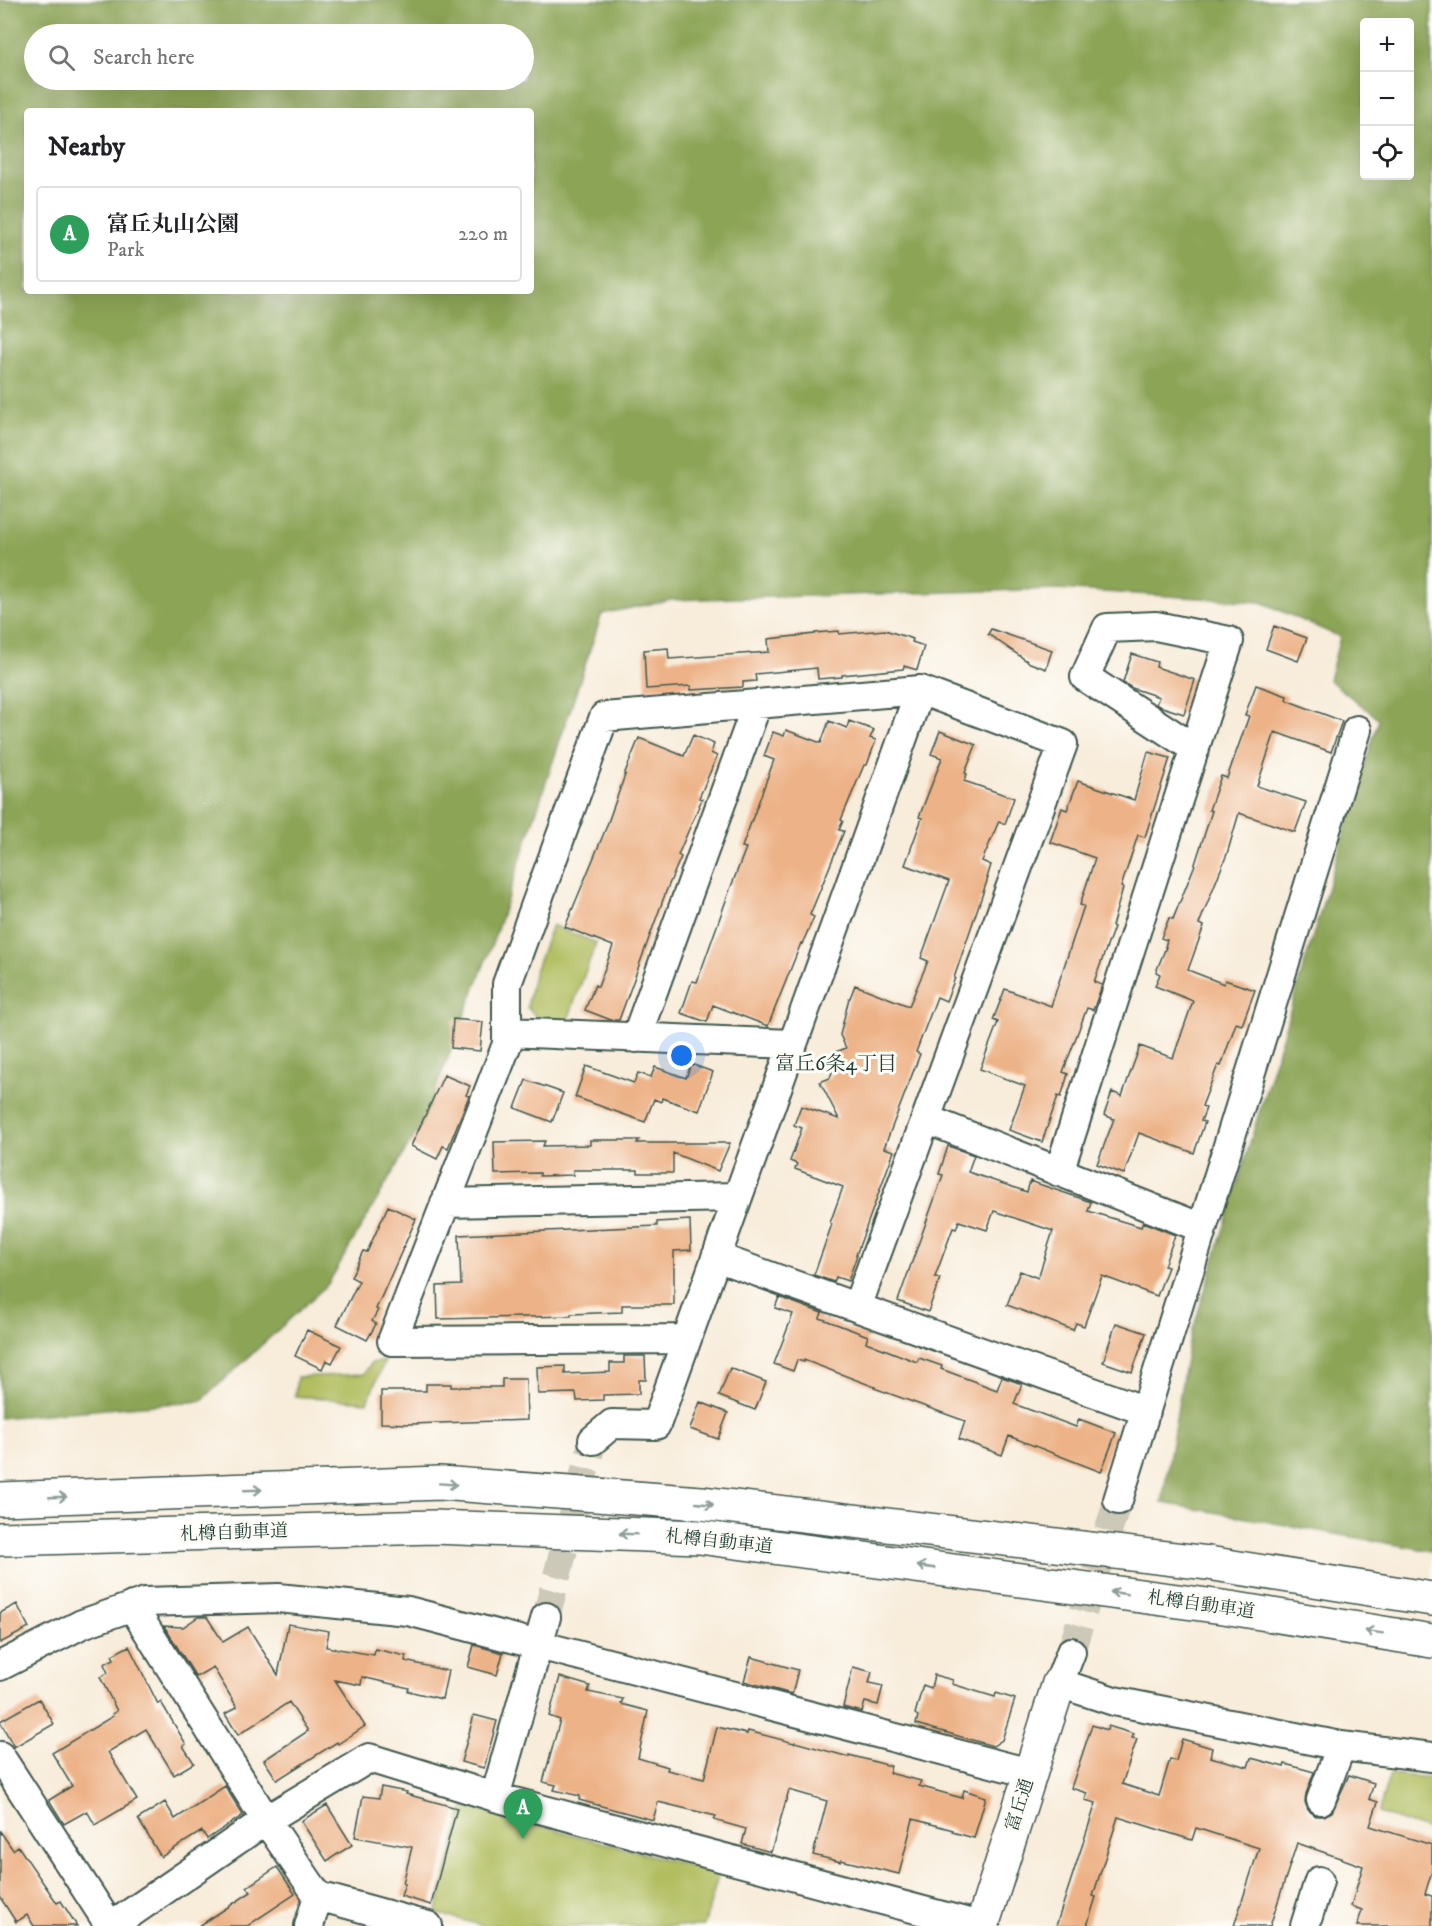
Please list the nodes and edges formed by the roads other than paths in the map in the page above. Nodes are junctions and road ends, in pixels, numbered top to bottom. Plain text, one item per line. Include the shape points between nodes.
1 (920, 690) junction
2 (757, 704) junction
3 (1357, 730) dead end
4 (1195, 749) junction
5 (507, 1032) junction
6 (636, 1038) junction
7 (792, 1044) junction
8 (926, 1119) junction
9 (1059, 1172) junction
10 (737, 1197) junction
11 (445, 1203) junction
12 (1202, 1228) junction
13 (716, 1257) junction
14 (857, 1307) junction
15 (686, 1339) junction
16 (1146, 1411) junction
17 (593, 1440) tunnel mouth
18 (0, 1499) edge
19 (1118, 1500) tunnel mouth
20 (0, 1539) edge
21 (1432, 1599) edge
22 (132, 1606) junction
23 (546, 1617) tunnel mouth
24 (1432, 1641) edge
25 (538, 1646) junction
26 (1071, 1652) tunnel mouth
27 (0, 1666) edge
28 (1059, 1683) junction
29 (1341, 1746) junction
30 (0, 1756) edge
31 (1432, 1757) edge
32 (1030, 1773) junction
33 (495, 1797) junction
34 (1321, 1800) dead end
35 (266, 1820) junction
36 (1319, 1881) dead end
37 (318, 1896) junction
38 (111, 1926) edge
39 (309, 1926) edge
40 (428, 1926) edge
41 (981, 1926) edge
42 (1305, 1926) edge

1 - 2 street
1 - 7 street
1 - 8 street via 1063,744
2 - 5 street via 604,717 507,984
2 - 6 street
3 - 12 street
4 - 4 street via 1229,641 1156,626 1107,628 1086,677
4 - 9 street
5 - 6 street
5 - 11 street via 507,1044
6 - 7 street
7 - 10 street
8 - 9 street
8 - 14 street
9 - 12 street
10 - 11 street
10 - 13 street
11 - 15 street via 392,1341
12 - 16 street
13 - 14 street
13 - 15 street
14 - 16 street
15 - 17 street via 656,1425 612,1424
16 - 19 street
18 -> 21 main road, 札樽自動車道 via 440,1484 701,1503 1208,1563
24 -> 20 main road, 札樽自動車道 via 1230,1608 699,1537 434,1527
22 - 25 street via 145,1602 278,1598 408,1611
22 - 27 street via 82,1624
22 - 35 street
23 - 25 street
25 - 32 street
25 - 33 street
26 - 28 street
28 - 29 street via 1114,1701
28 - 32 main road, 富丘通
29 - 31 street
29 - 34 street
30 - 38 street
32 - 41 main road, 富丘通
33 - 35 street via 369,1758
33 - 41 street
35 - 37 street
35 - 38 street
36 - 42 street
37 - 39 street
37 - 40 street

